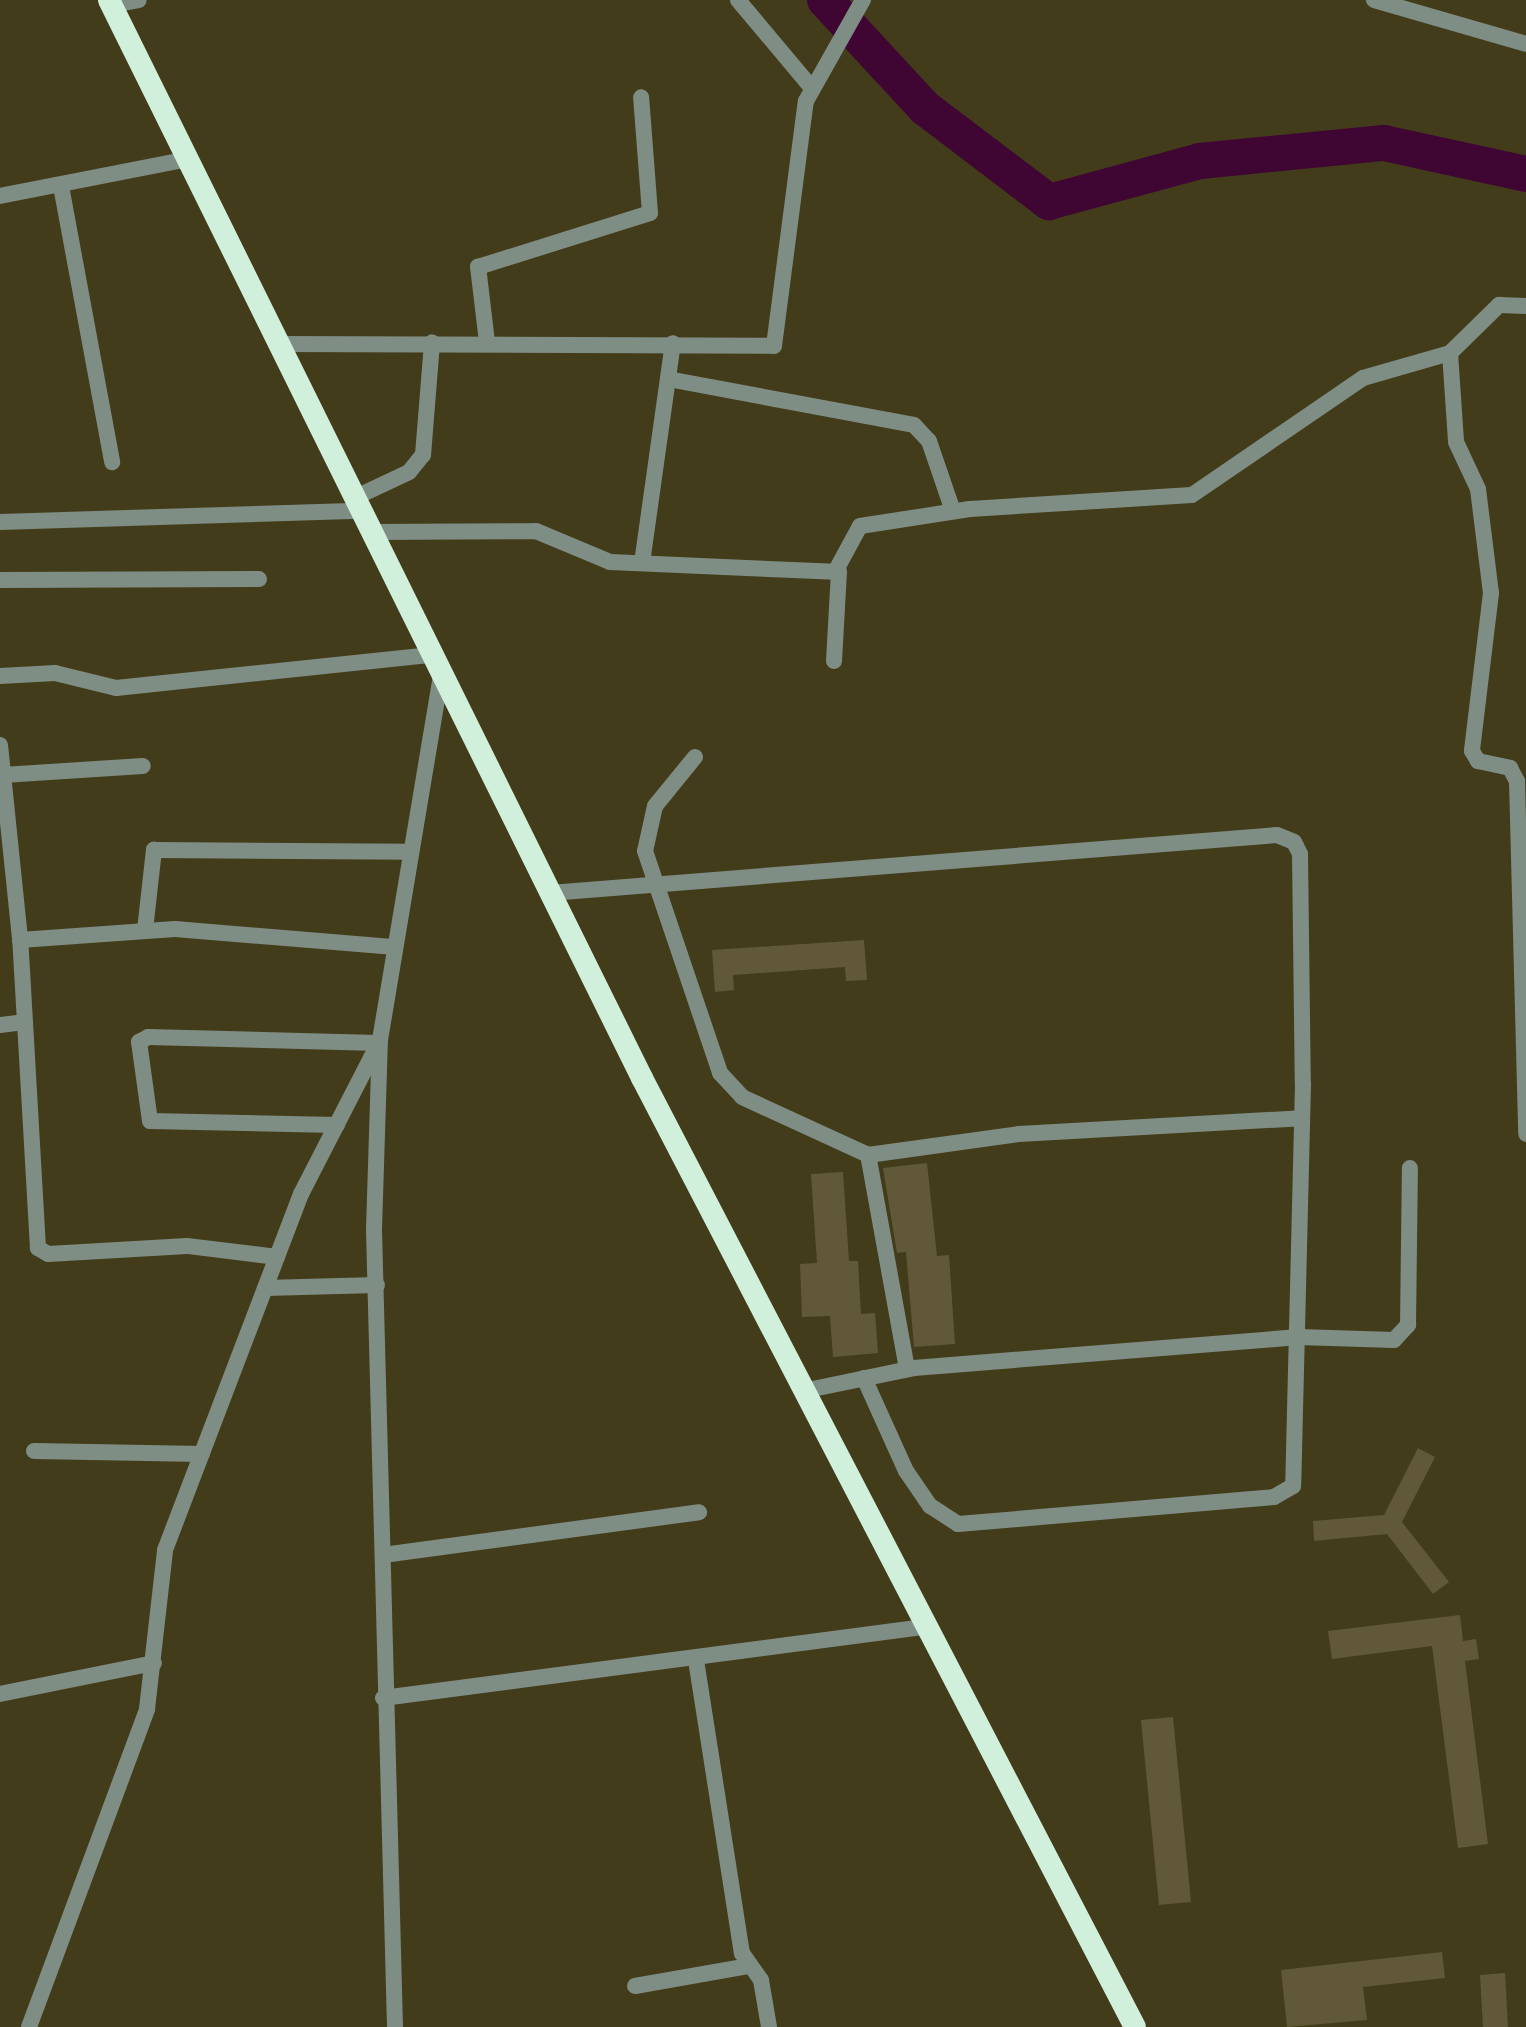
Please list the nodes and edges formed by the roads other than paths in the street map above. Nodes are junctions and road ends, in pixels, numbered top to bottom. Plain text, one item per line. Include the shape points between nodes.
1 (139, 0) edge
2 (738, 0) edge
3 (863, 0) edge
4 (1374, 0) edge
5 (110, 2) edge
6 (1526, 44) edge
7 (811, 87) junction
8 (641, 97) dead end
9 (183, 160) junction
10 (61, 186) junction
11 (1, 193) edge
12 (1526, 306) edge
13 (432, 342) junction
14 (487, 342) junction
15 (673, 343) junction
16 (276, 344) junction
17 (1450, 353) junction
18 (668, 379) junction
19 (112, 462) dead end
20 (357, 505) junction
21 (953, 511) junction
22 (0, 522) edge
23 (370, 532) junction
24 (642, 563) junction
25 (839, 571) junction
26 (259, 579) dead end
27 (0, 580) edge
28 (834, 661) dead end
29 (436, 665) junction
30 (0, 676) edge
31 (0, 745) edge
32 (695, 757) dead end
33 (143, 766) dead end
34 (3, 775) junction
35 (411, 852) junction
36 (652, 884) junction
37 (550, 893) junction
38 (145, 930) junction
39 (20, 940) junction
40 (395, 947) junction
41 (24, 1022) junction
42 (0, 1025) edge
43 (379, 1042) junction
44 (1302, 1118) junction
45 (337, 1125) junction
46 (1526, 1134) edge
47 (868, 1155) junction
48 (1410, 1168) dead end
49 (277, 1257) junction
50 (377, 1285) junction
51 (265, 1288) junction
52 (1299, 1337) junction
53 (907, 1369) junction
54 (864, 1378) junction
55 (803, 1391) junction
56 (34, 1451) dead end
57 (202, 1454) junction
58 (699, 1512) dead end
59 (383, 1555) junction
60 (924, 1627) junction
61 (696, 1660) junction
62 (154, 1663) junction
63 (0, 1694) edge
64 (383, 1698) junction
65 (749, 1966) junction
66 (635, 1986) dead end
67 (29, 2027) edge
68 (395, 2027) edge
69 (769, 2027) edge
70 (1135, 2027) edge

1 - 5 street
2 - 7 street
3 - 7 street
4 - 6 street
5 - 9 highway
7 - 15 street via 778,341 763,350
8 - 14 street via 650,213 478,267
9 - 10 street
9 - 16 highway
10 - 11 street
10 - 19 street
12 - 17 street via 1499,305
13 - 14 street
13 - 16 street
13 - 20 street via 423,455 409,472
14 - 15 street
15 - 18 street
16 - 20 highway
17 - 21 street via 1363,378 1192,495
17 - 46 street via 1456,442 1478,489 1491,593 1472,755 1510,768 1517,781
18 - 21 street via 914,425 929,441
18 - 24 street
20 - 22 street
20 - 23 highway
21 - 25 street via 856,527
23 - 24 street via 536,531 597,558
23 - 29 highway
24 - 25 street
25 - 28 street
26 - 27 street
29 - 30 street via 116,688 55,673
29 - 35 street
29 - 37 highway
31 - 34 street
32 - 36 street via 647,828
33 - 34 street
34 - 39 street
35 - 38 street via 154,850
35 - 40 street
36 - 37 street
36 - 44 street via 1288,837 1300,854
36 - 47 street via 728,1085
37 - 55 highway
38 - 39 street
38 - 40 street
39 - 41 street
40 - 43 street
41 - 42 street
41 - 49 street via 38,1248 48,1254 187,1246
43 - 45 street
43 - 45 street via 148,1037 139,1042 150,1121
43 - 50 street
44 - 47 street via 1019,1134
44 - 52 street
45 - 49 street
47 - 53 street
48 - 52 street via 1406,1332 1394,1340
49 - 51 street
50 - 51 street
50 - 59 street
51 - 57 street
52 - 53 street
52 - 54 street via 1297,1479 1274,1497 958,1524 930,1506 906,1471
53 - 54 street
54 - 55 street
55 - 60 highway
56 - 57 street
57 - 62 street via 162,1563
58 - 59 street
59 - 64 street
60 - 61 street
60 - 70 highway
61 - 64 street
61 - 65 street
62 - 63 street
62 - 67 street via 147,1709
64 - 68 street
65 - 66 street
65 - 69 street via 764,1987

